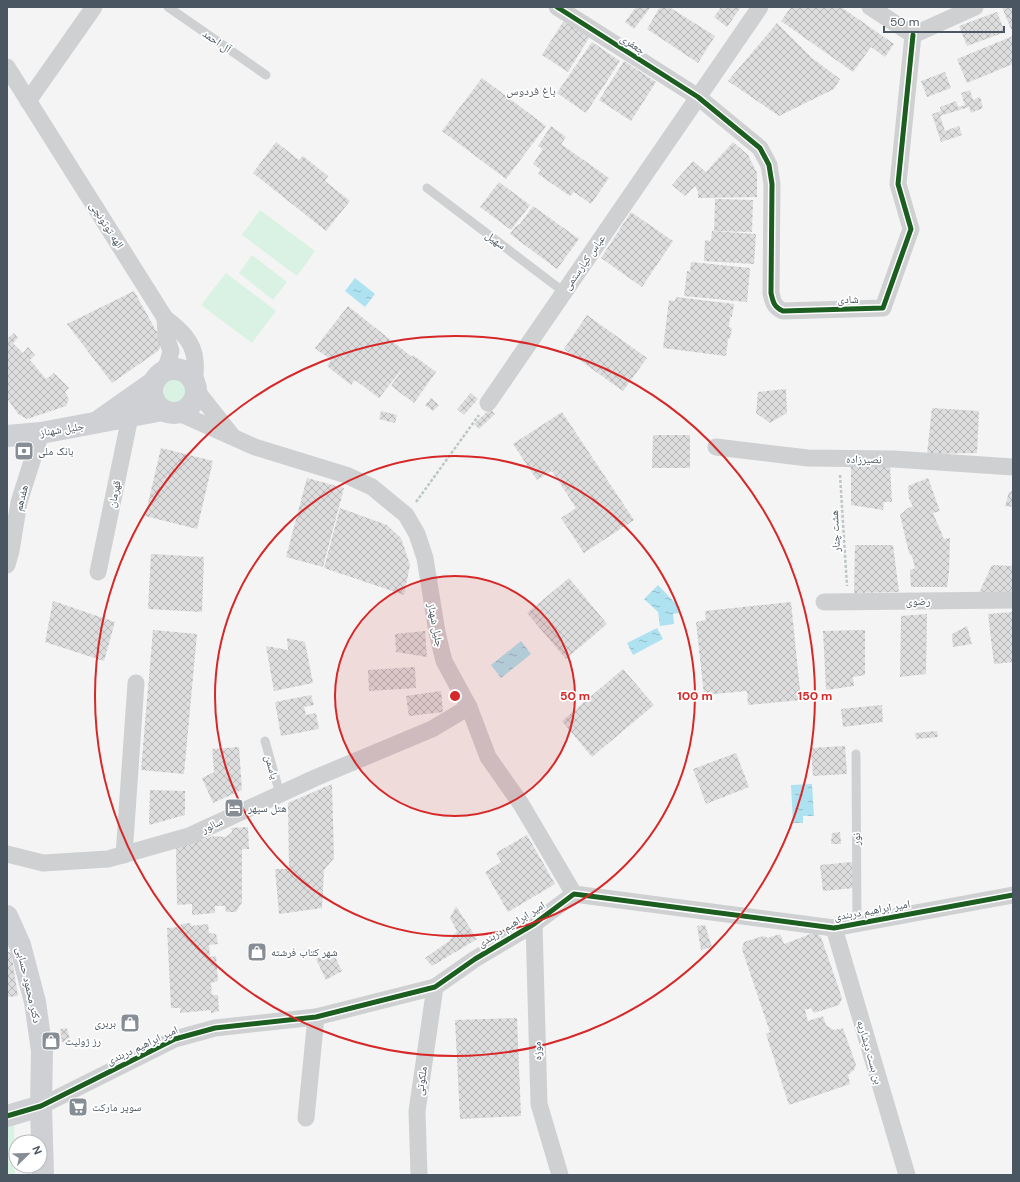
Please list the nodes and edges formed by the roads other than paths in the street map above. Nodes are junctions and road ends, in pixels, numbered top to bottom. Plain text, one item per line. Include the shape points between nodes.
1 (94, 7) edge
2 (168, 7) edge
3 (557, 7) edge
4 (760, 7) edge
5 (870, 7) edge
6 (975, 7) edge
7 (913, 35) junction
8 (7, 68) edge
9 (266, 75) dead end
10 (698, 97) junction
11 (28, 101) junction
12 (427, 188) dead end
13 (564, 292) junction
14 (165, 318) junction
15 (159, 377) junction
16 (195, 386) junction
17 (488, 403) road end
18 (171, 412) junction
19 (130, 417) junction
20 (93, 424) junction
21 (41, 433) junction
22 (7, 436) edge
23 (234, 439) junction
24 (716, 446) dead end
25 (1013, 467) edge
26 (7, 565) edge
27 (98, 572) dead end
28 (1013, 600) edge
29 (824, 602) dead end
30 (136, 683) dead end
31 (470, 707) junction
32 (265, 741) dead end
33 (856, 754) dead end
34 (280, 794) junction
35 (7, 854) edge
36 (124, 855) junction
37 (574, 894) junction
38 (1013, 895) edge
39 (7, 916) edge
40 (534, 924) junction
41 (857, 924) junction
42 (834, 928) junction
43 (435, 987) junction
44 (316, 1017) junction
45 (41, 1106) junction
46 (7, 1116) edge
47 (306, 1118) dead end
48 (43, 1175) edge
49 (419, 1175) edge
50 (560, 1175) edge
51 (907, 1175) edge

1 - 11 street
2 - 9 lane, آل احمد
3 - 10 street, جعفری
4 - 10 street, عباس کیارستمی
5 - 7 street
6 - 7 street
7 - 10 street, شادی via 898,184 911,229 883,308 783,311 776,308 771,293 772,184 769,165 760,148
8 - 11 street, الهه توتونچی
10 - 13 street, عباس کیارستمی
11 - 14 street, الهه توتونچی
12 - 13 lane, سهیل
13 - 17 street, عباس کیارستمی
14 - 15 street via 166,336 171,351
14 - 16 street, الهه توتونچی via 191,344 195,360
15 - 16 street via 170,370 178,370 190,376
15 - 18 street via 152,394 158,406
15 - 20 street, جلیل شهناز
16 - 18 street via 194,402 190,407
16 - 23 street
18 - 19 street, جلیل شهناز
18 - 23 street, جلیل شهناز
19 - 20 street, جلیل شهناز
19 - 27 street, قهرمان
20 - 21 street, جلیل شهناز
21 - 22 street, جلیل شهناز
21 - 26 street, هفدهم via 19,502
23 - 31 street, جلیل شهناز via 346,475 372,488 406,515 417,534 425,558 444,661
24 - 25 street, نصیرزاده via 808,458 894,459
28 - 29 street, رضوى
30 - 36 street
31 - 34 street, سالور via 432,729
31 - 37 street, جلیل شهناز via 488,757 521,804
32 - 34 lane, یاسمن
33 - 41 lane, نور
34 - 36 street, سالور via 189,836
35 - 36 street, سالور via 43,863 108,859
37 - 40 street, امیر ابراهیم دربندی
37 - 42 street, امیر ابراهیم دربندی
38 - 41 street, امیر ابراهیم دربندی
39 - 45 street, دکتر محمود حسابی via 20,945 35,1002 42,1051
40 - 43 street, امیر ابراهیم دربندی via 475,959
40 - 50 street, موزه via 539,1104
41 - 42 street, امیر ابراهیم دربندی
42 - 51 street, بن بست دیشاریه
43 - 44 street, امیر ابراهیم دربندی
43 - 49 street, ملکوتی via 417,1111
44 - 45 street, امیر ابراهیم دربندی via 215,1028 174,1039
44 - 47 street
45 - 46 street
45 - 48 street, دکتر محمود حسابی

